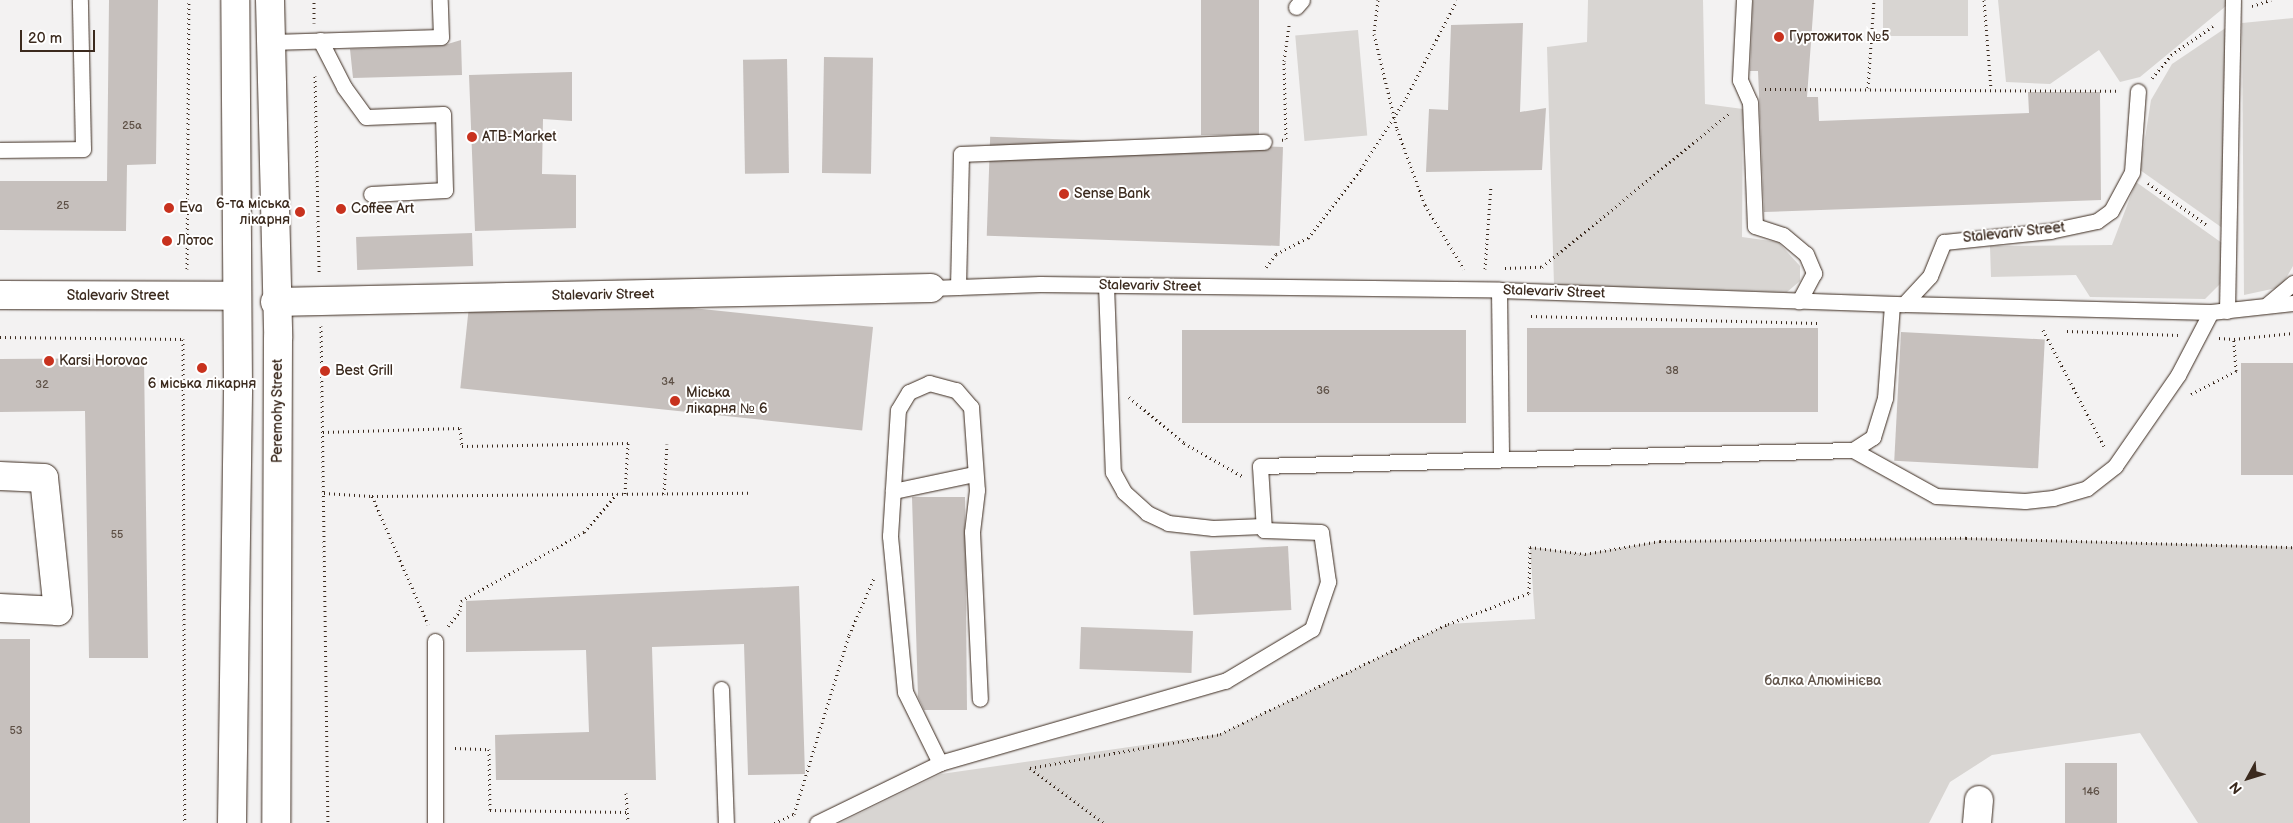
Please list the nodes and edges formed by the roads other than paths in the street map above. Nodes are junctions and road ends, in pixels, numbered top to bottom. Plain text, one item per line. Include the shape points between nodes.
1 (80, 0) edge
2 (235, 0) edge
3 (270, 0) edge
4 (440, 0) edge
5 (1744, 0) edge
6 (2233, 7) edge
7 (317, 40) junction
8 (271, 42) junction
9 (2143, 87) road end
10 (1264, 142) road end
11 (0, 150) edge
12 (371, 194) dead end
13 (2293, 283) edge
14 (1106, 285) junction
15 (958, 286) junction
16 (931, 288) joint
17 (1499, 290) junction
18 (0, 295) edge
19 (236, 296) junction
20 (1798, 301) junction
21 (275, 302) junction
22 (2293, 303) edge
23 (1898, 304) junction
24 (2266, 305) junction
25 (2227, 311) junction
26 (2211, 312) junction
27 (1853, 450) junction
28 (1501, 459) junction
29 (974, 474) junction
30 (0, 476) edge
31 (893, 491) junction
32 (1263, 526) junction
33 (0, 608) edge
34 (435, 641) road end
35 (721, 689) dead end
36 (980, 699) dead end
37 (940, 764) junction
38 (232, 823) edge
39 (276, 823) edge
40 (435, 823) edge
41 (726, 823) edge
42 (817, 823) edge

1 - 11 lane via 83,148
2 - 19 main road
3 - 8 main road, Peremohy Street
4 - 7 lane via 441,37
5 - 20 lane via 1740,80 1750,102 1755,226 1783,235 1806,254 1814,273
6 - 25 lane
7 - 8 lane
7 - 12 lane via 344,87 366,116 444,114 445,190
8 - 21 main road, Peremohy Street
9 - 23 lane, Stalevariv Street via 2132,172 2111,211 2097,221 2050,231 1944,242 1930,276
10 - 15 lane via 961,154
13 - 24 lane via 2277,301
14 - 15 lane, Stalevariv Street
14 - 17 lane, Stalevariv Street
14 - 32 lane via 1114,472 1130,497 1147,513 1168,523 1213,528
15 - 16 lane, Stalevariv Street
16 - 21 main road, Stalevariv Street
17 - 20 lane, Stalevariv Street
17 - 28 lane
18 - 19 main road, Stalevariv Street
19 - 38 main road
20 - 23 lane, Stalevariv Street
21 - 39 main road, Peremohy Street
22 - 24 lane
23 - 26 lane
23 - 27 lane via 1885,398 1873,438
24 - 25 lane
25 - 26 lane
26 - 27 lane via 2154,411 2115,466 2087,488 2054,498 1936,496
27 - 28 lane
28 - 32 lane via 1260,466
29 - 31 lane
29 - 31 lane via 969,402 949,386 929,383 910,392 898,410
29 - 36 lane
30 - 33 main road via 44,478 58,611
31 - 37 lane via 892,553 904,692
32 - 37 lane via 1264,530 1321,532 1328,582 1312,629 1225,681
34 - 40 lane
35 - 41 lane
37 - 42 lane

